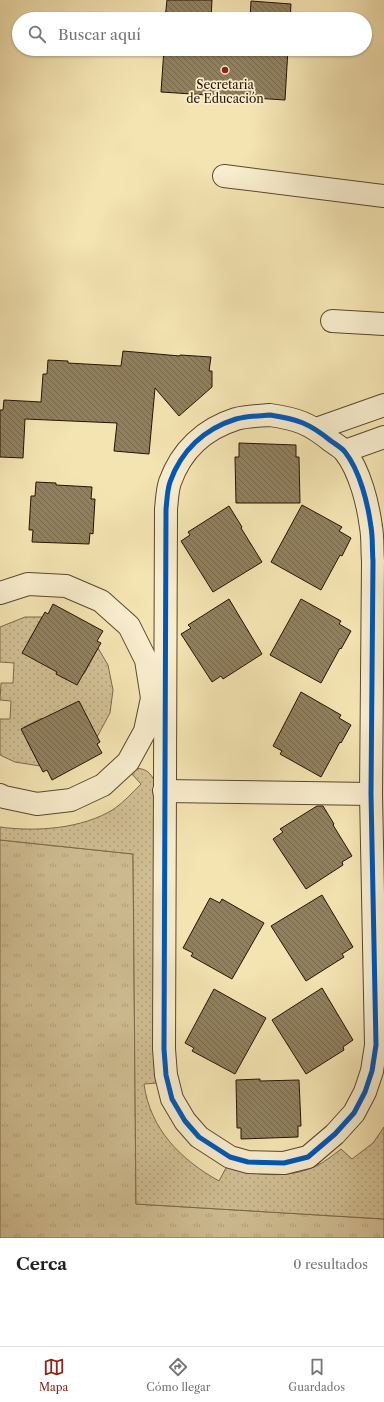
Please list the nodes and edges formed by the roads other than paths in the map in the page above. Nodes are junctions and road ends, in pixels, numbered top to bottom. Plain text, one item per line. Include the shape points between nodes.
1 (224, 176) dead end
2 (384, 196) edge
3 (332, 321) dead end
4 (384, 324) edge
5 (384, 405) edge
6 (316, 429) junction
7 (384, 437) edge
8 (345, 452) junction
9 (0, 593) edge
10 (158, 697) junction
11 (164, 791) junction
12 (371, 794) junction
13 (0, 795) edge

1 - 2 street
3 - 4 street
5 - 6 street
6 - 8 street
6 - 10 street via 289,417 270,415 237,419 203,436 186,452 176,468 170,484 166,509
7 - 8 street
8 - 12 street via 358,476 371,528
9 - 10 street via 28,584 66,586 100,601 129,626 146,660
10 - 11 street
10 - 13 street via 145,732 128,762 103,785 71,800 37,804
11 - 12 street
11 - 12 street via 164,1049 166,1075 172,1099 185,1121 199,1137 230,1157 248,1162 284,1163 308,1157 335,1134 354,1113 372,1071 376,1044

